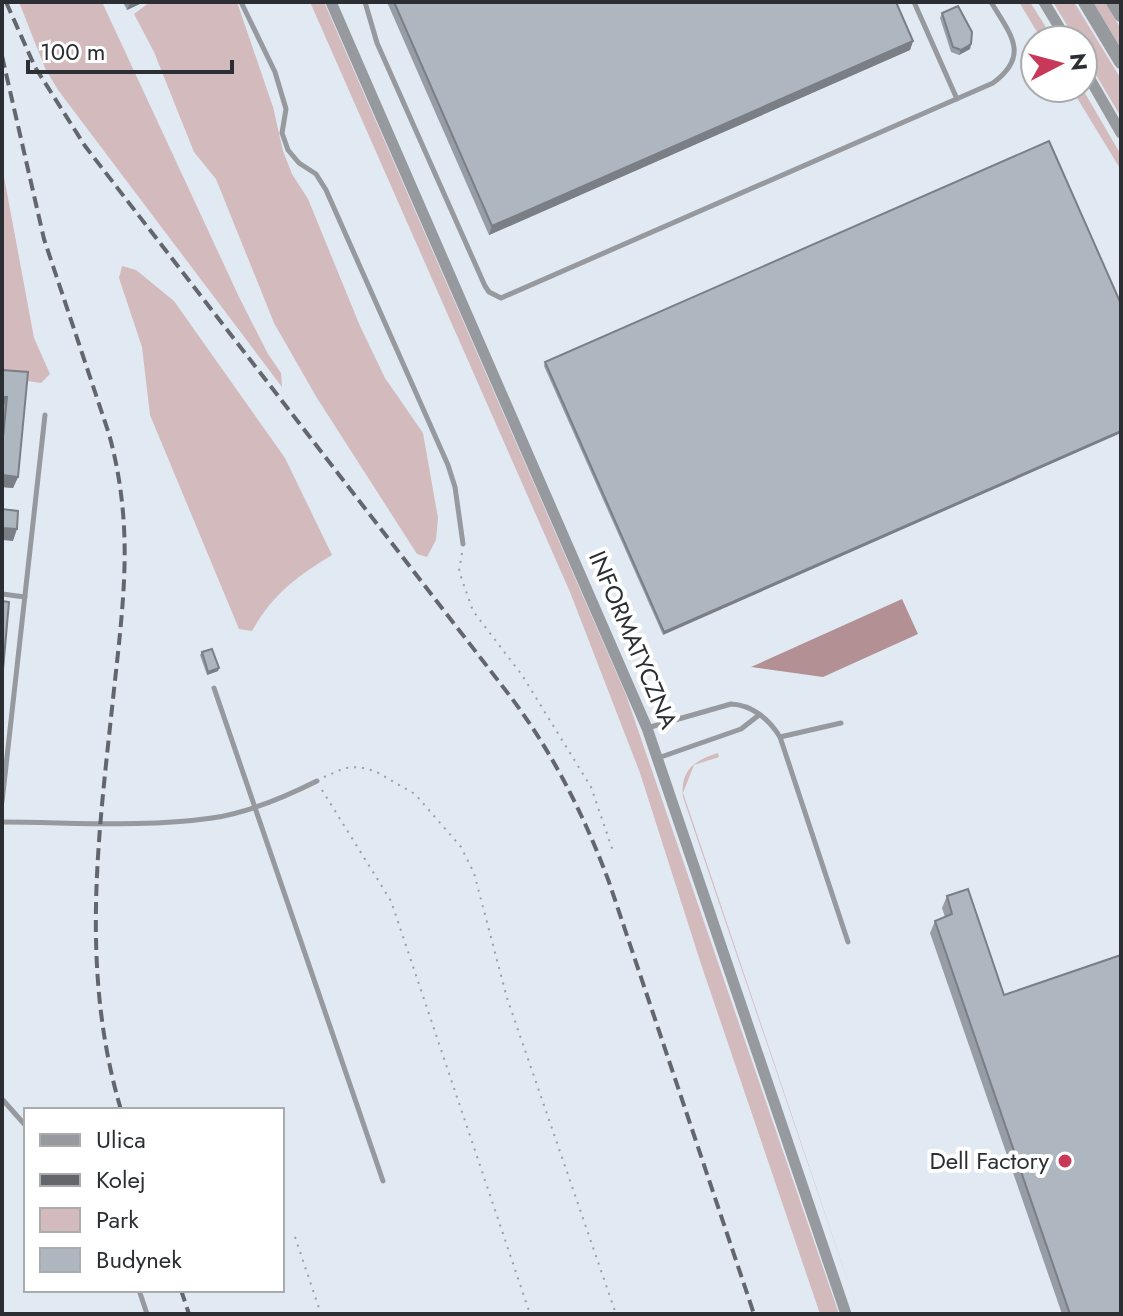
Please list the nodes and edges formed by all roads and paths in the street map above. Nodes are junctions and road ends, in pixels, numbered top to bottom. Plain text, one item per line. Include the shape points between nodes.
1 (241, 2) edge
2 (331, 2) edge
3 (365, 2) edge
4 (914, 2) edge
5 (991, 2) edge
6 (1044, 2) edge
7 (1085, 2) edge
8 (1113, 2) edge
9 (1121, 15) edge
10 (1057, 24) edge
11 (1121, 62) edge
12 (1099, 95) edge
13 (957, 99) junction
14 (1121, 133) edge
15 (45, 415) dead end
16 (463, 544) joint
17 (2, 594) edge
18 (25, 597) junction
19 (214, 688) dead end
20 (759, 715) junction
21 (841, 723) dead end
22 (647, 728) junction
23 (780, 737) junction
24 (658, 758) junction
25 (317, 781) junction
26 (2, 802) edge
27 (255, 805) junction
28 (2, 822) edge
29 (614, 854) dead end
30 (848, 942) dead end
31 (2, 1099) edge
32 (24, 1124) edge
33 (383, 1181) dead end
34 (295, 1237) dead end
35 (140, 1292) edge
36 (147, 1314) edge
37 (321, 1314) edge
38 (530, 1314) edge
39 (616, 1314) edge
40 (846, 1314) edge

1 - 16 lane via 275,72 286,109 282,133 288,150 326,190 448,465
2 - 22 street, INFORMATYCZNA
3 - 13 lane via 377,43 485,286 501,298
4 - 13 lane
5 - 13 lane via 1011,35 1015,57 993,83
6 - 10 street
7 - 11 street
8 - 9 street
12 - 14 street
15 - 18 lane
16 - 29 path via 459,571 473,611 522,675 591,787
17 - 18 lane
18 - 26 lane
19 - 27 lane
20 - 22 lane via 745,705 731,704
20 - 23 lane
20 - 24 lane via 741,729
21 - 23 lane
22 - 24 street, INFORMATYCZNA
23 - 30 lane
24 - 40 street, INFORMATYCZNA
25 - 27 lane
25 - 38 path via 391,901
25 - 39 path via 345,768 367,768 415,794 461,847 474,873 507,998
27 - 28 lane via 173,822
27 - 33 lane
31 - 32 lane
34 - 37 path
35 - 36 lane

